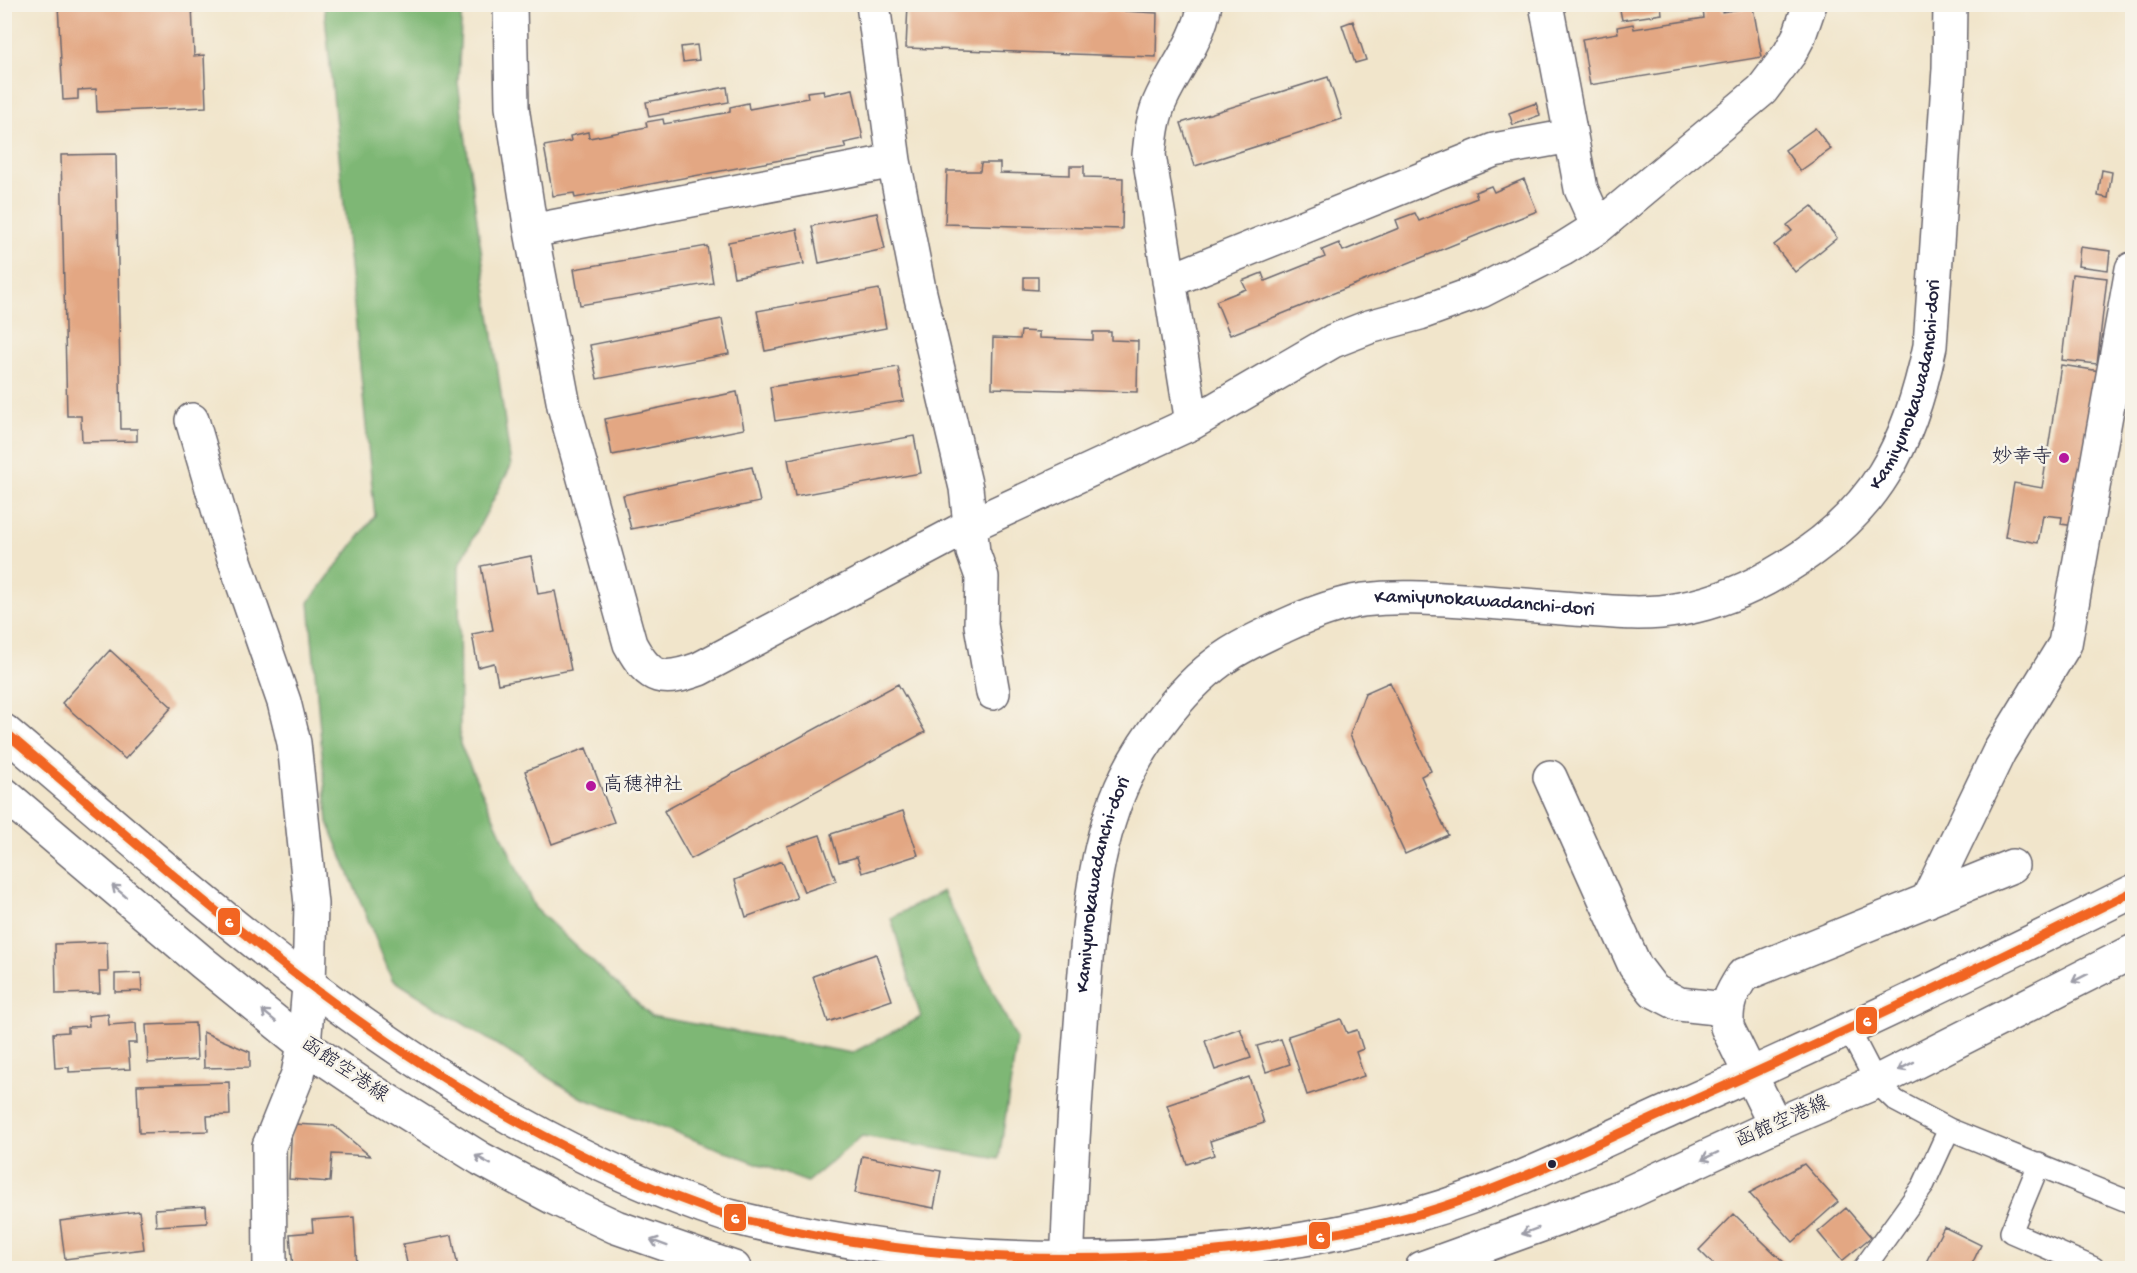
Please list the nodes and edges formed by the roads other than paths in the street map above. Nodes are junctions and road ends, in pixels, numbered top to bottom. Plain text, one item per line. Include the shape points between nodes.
1 (510, 4) edge
2 (873, 4) edge
3 (1205, 4) edge
4 (1546, 4) edge
5 (1810, 4) edge
6 (1950, 4) edge
7 (1570, 136) junction
8 (894, 161) junction
9 (1598, 227) junction
10 (531, 231) junction
11 (2133, 269) edge
12 (1168, 280) junction
13 (192, 420) dead end
14 (1192, 423) junction
15 (969, 526) junction
16 (993, 693) dead end
17 (4, 731) edge
18 (1550, 777) dead end
19 (4, 794) edge
20 (2012, 866) dead end
21 (2133, 892) edge
22 (1927, 901) junction
23 (2133, 952) edge
24 (309, 986) junction
25 (1726, 1009) junction
26 (1849, 1030) junction
27 (304, 1045) junction
28 (1749, 1076) junction
29 (1876, 1082) junction
30 (1775, 1125) junction
31 (1949, 1129) junction
32 (2039, 1164) junction
33 (2133, 1203) edge
34 (1067, 1268) edge
35 (270, 1269) edge
36 (734, 1269) edge
37 (1422, 1269) edge
38 (1864, 1269) edge
39 (2094, 1269) edge

1 - 10 street via 512,107
2 - 8 street
3 - 12 street via 1197,34 1162,98 1152,129 1150,172
4 - 7 street
5 - 9 street via 1790,53 1762,90
6 - 34 street, Kamiyunokawadanchi-dori via 1930,346 1922,386 1886,473 1838,530 1807,554 1750,587 1680,610 1604,612 1404,597 1328,608 1228,655 1161,721 1139,753 1110,818 1090,912
7 - 9 street via 1581,189
7 - 12 street via 1494,150
8 - 10 street
8 - 15 street via 919,289 966,488
9 - 14 street via 1481,291 1333,341
10 - 15 street via 564,406 630,644 645,668 667,677 699,669
11 - 22 street via 2065,644 1999,752
12 - 14 street
13 - 24 street via 294,743 311,904
14 - 15 street
15 - 16 street via 982,577 981,625
17 - 24 street
18 - 25 street via 1635,966 1654,991 1679,1004
27 -> 19 street, 函館空港線
20 - 22 street
21 - 26 street
22 - 25 street via 1743,975
23 -> 29 street, 函館空港線
24 - 27 street
24 - 34 street via 447,1081 511,1119 620,1173 729,1216 831,1243 898,1255
25 - 28 street via 1727,1027
26 - 28 street
26 - 29 lane
27 - 35 street via 298,1074 269,1146
36 -> 27 street, 函館空港線 via 616,1227 554,1198 481,1159
28 - 30 street
28 - 34 street via 1518,1179 1423,1213 1314,1242 1236,1255
29 - 30 street, 函館空港線
29 - 31 lane via 1896,1101
30 -> 37 street, 函館空港線 via 1619,1197
31 - 32 lane
31 - 38 lane via 1923,1186
32 - 33 lane
32 - 39 lane via 2011,1232

